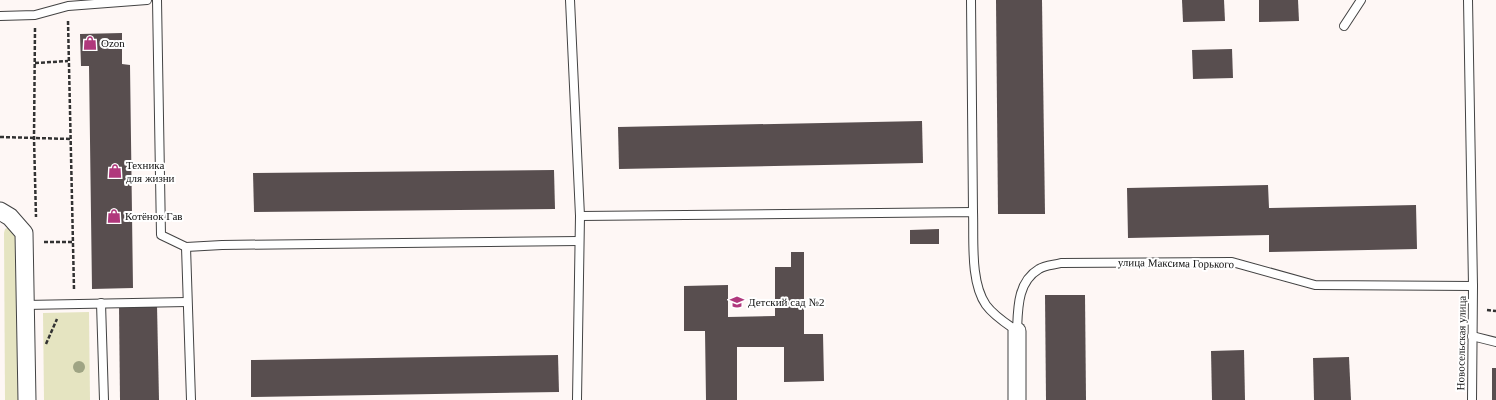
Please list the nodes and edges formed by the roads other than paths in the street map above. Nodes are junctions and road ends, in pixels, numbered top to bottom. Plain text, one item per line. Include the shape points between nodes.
1 (147, 0) edge
2 (157, 0) edge
3 (570, 0) edge
4 (971, 0) edge
5 (1360, 0) edge
6 (1468, 0) edge
7 (0, 16) edge
8 (1344, 26) dead end
9 (0, 210) edge
10 (973, 212) junction
11 (580, 216) junction
12 (579, 241) junction
13 (186, 247) junction
14 (1473, 286) junction
15 (187, 302) junction
16 (102, 304) junction
17 (25, 305) junction
18 (1017, 331) junction
19 (1472, 336) junction
20 (1496, 342) edge
21 (27, 400) edge
22 (104, 400) edge
23 (191, 400) edge
24 (578, 400) edge
25 (1017, 400) edge
26 (1472, 400) edge

1 - 7 lane via 68,6 35,15
2 - 13 lane via 161,235
3 - 11 lane
4 - 10 lane
5 - 8 lane
6 - 14 lane, Новосельская улица
9 - 17 street via 24,233
10 - 11 lane
10 - 18 lane via 975,282 986,305
11 - 12 lane
12 - 13 lane
12 - 24 lane
13 - 15 lane
14 - 18 lane, улица Максима Горького via 1315,285 1232,262 1061,263 1040,268 1027,279 1019,299
14 - 19 lane, Новосельская улица
15 - 16 lane
15 - 23 lane
16 - 17 lane
16 - 22 lane
17 - 21 street
18 - 25 street, улица Максима Горького
19 - 20 lane
19 - 26 lane, Новосельская улица

